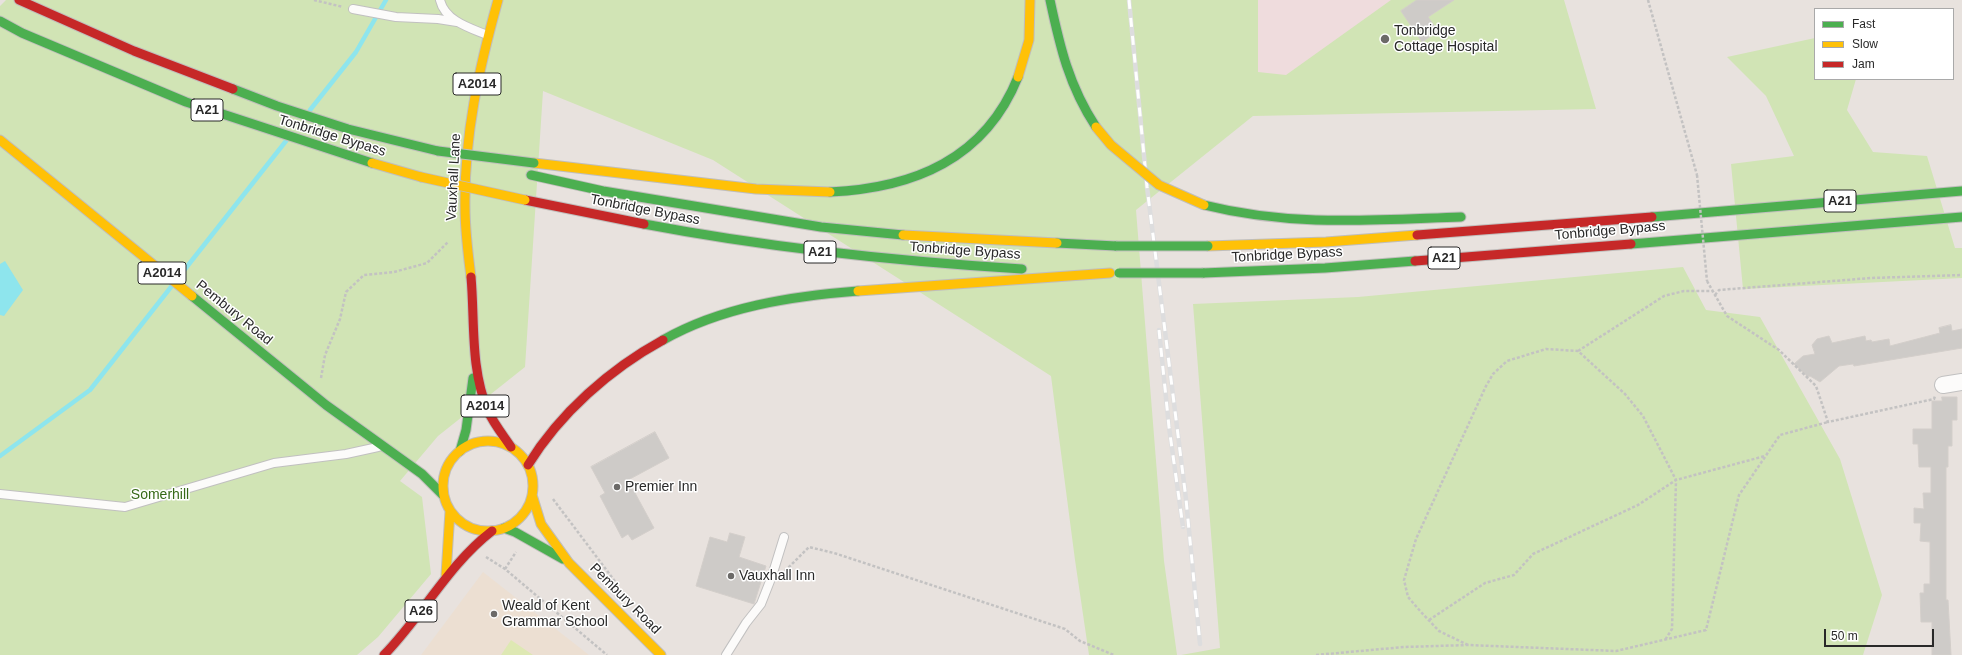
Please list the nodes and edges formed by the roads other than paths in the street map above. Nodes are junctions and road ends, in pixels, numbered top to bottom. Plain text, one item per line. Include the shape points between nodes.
1 (19, 0) edge
2 (440, 0) edge
3 (498, 0) edge
4 (1030, 0) edge
5 (1050, 0) edge
6 (353, 9) road end
7 (0, 21) edge
8 (457, 22) junction
9 (489, 36) junction
10 (0, 140) edge
11 (438, 151) junction
12 (509, 170) dead end
13 (527, 174) dead end
14 (1962, 191) edge
15 (1591, 212) dead end
16 (1682, 213) junction
17 (1470, 216) dead end
18 (1962, 217) edge
19 (1114, 273) junction
20 (475, 357) junction
21 (1962, 382) edge
22 (1943, 385) road end
23 (382, 446) junction
24 (511, 447) junction
25 (460, 450) junction
26 (398, 455) junction
27 (451, 459) junction
28 (440, 462) dead end
29 (424, 463) dead end
30 (528, 465) junction
31 (0, 494) edge
32 (443, 495) junction
33 (532, 495) junction
34 (450, 511) junction
35 (504, 528) junction
36 (492, 531) junction
37 (784, 537) dead end
38 (569, 563) junction
39 (446, 575) junction
40 (384, 655) edge
41 (661, 655) edge
42 (726, 655) edge

1 - 11 main road, Tonbridge Bypass / A21 via 134,51 277,106 348,129
2 - 8 lane
3 - 9 main road, Vauxhall Lane / A2014
4 - 11 main road, bridge via 1030,35 1025,62 1016,86 1002,110 986,132 966,151 939,168 900,183 854,192 781,191
5 - 17 main road, bridge via 1068,76 1078,99 1111,145 1159,185 1228,213 1260,218 1295,220
6 - 8 lane via 396,17
7 - 19 main road, Tonbridge Bypass / A21, bridge via 29,36 186,102 331,151 421,176 525,200 672,230 813,252 894,261
8 - 9 lane
9 - 20 main road, Vauxhall Lane / A2014 via 473,102 464,194
10 - 23 main road, Pembury Road / A2014 via 326,405
11 - 12 main road, Tonbridge Bypass / A21, bridge
13 - 16 main road, Tonbridge Bypass / A21, bridge via 611,192 821,227 898,235 1116,246 1326,242
14 - 16 main road, Tonbridge Bypass / A21
15 - 16 main road
18 - 19 main road, Tonbridge Bypass / A21, bridge via 1325,268 1202,273
19 - 30 main road via 852,291 791,299 714,319 678,332 622,364 553,428
20 - 24 main road, Vauxhall Lane / A2014 via 481,395 489,416
20 - 25 main road, Vauxhall Lane / A2014 via 466,430
21 - 22 street
23 - 26 main road, Pembury Road / A2014
23 - 31 lane via 346,454 274,463 125,507
24 - 25 main road via 485,441
24 - 30 main road
25 - 27 main road
26 - 29 main road, Pembury Road / A2014
26 - 32 main road, Pembury Road / A2014 via 434,483
27 - 28 main road
27 - 32 main road via 444,476
30 - 33 main road
32 - 34 main road
33 - 35 main road via 522,515
33 - 38 main road, Pembury Road via 541,524
34 - 36 main road via 468,527
34 - 39 main road
35 - 36 main road
35 - 38 main road, Pembury Road
36 - 39 main road, A26
37 - 42 lane via 761,604
38 - 41 main road, Pembury Road
39 - 40 main road, A26 via 418,616

